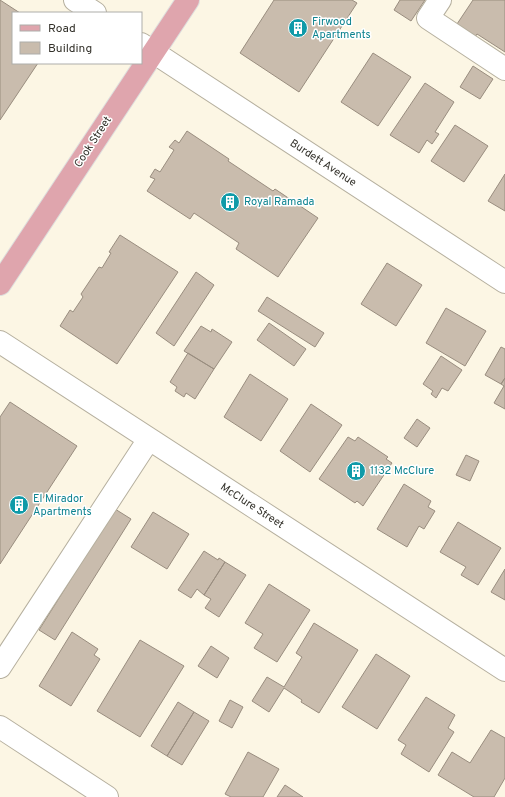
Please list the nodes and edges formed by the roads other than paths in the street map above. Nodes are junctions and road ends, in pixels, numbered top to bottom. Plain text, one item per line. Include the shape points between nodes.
1 (75, 0) edge
2 (188, 0) edge
3 (440, 0) edge
4 (93, 12) edge
5 (147, 48) edge
6 (137, 64) edge
7 (505, 69) edge
8 (505, 282) edge
9 (0, 284) edge
10 (0, 342) edge
11 (149, 439) junction
12 (0, 667) edge
13 (505, 670) edge
14 (0, 727) edge
15 (107, 797) edge

1 - 4 street
2 - 5 main road, Cook Street
3 - 7 street via 428,18
5 - 8 street, Burdett Avenue
6 - 9 main road, Cook Street
10 - 11 street, McClure Street
11 - 12 street
11 - 13 street, McClure Street
14 - 15 street

